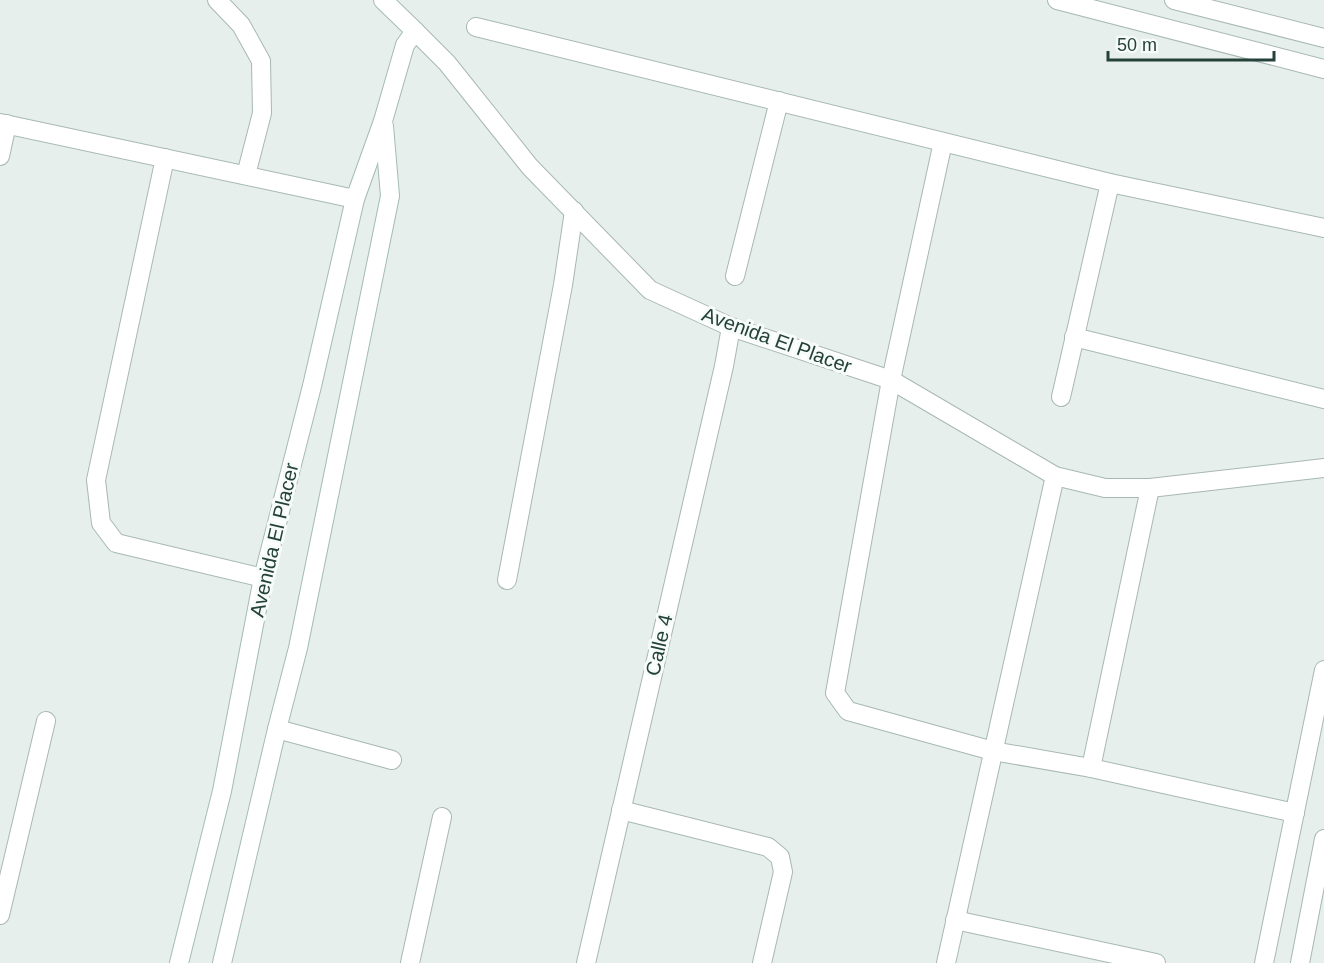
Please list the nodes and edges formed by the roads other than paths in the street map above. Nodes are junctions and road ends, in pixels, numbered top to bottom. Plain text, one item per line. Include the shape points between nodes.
1 (217, 0) edge
2 (383, 0) edge
3 (1057, 0) edge
4 (1169, 0) edge
5 (1174, 0) edge
6 (476, 27) dead end
7 (1162, 27) junction
8 (415, 31) junction
9 (1324, 38) edge
10 (1324, 68) edge
11 (779, 101) junction
12 (383, 122) junction
13 (4, 123) edge
14 (943, 142) junction
15 (0, 156) edge
16 (165, 158) junction
17 (246, 175) junction
18 (1110, 183) junction
19 (355, 199) junction
20 (574, 211) junction
21 (1324, 228) edge
22 (735, 276) dead end
23 (731, 327) junction
24 (1074, 337) junction
25 (891, 380) junction
26 (1061, 397) dead end
27 (1324, 399) edge
28 (1324, 468) edge
29 (1055, 476) junction
30 (1150, 488) junction
31 (263, 578) junction
32 (507, 580) dead end
33 (1324, 670) edge
34 (46, 721) dead end
35 (277, 729) junction
36 (993, 751) junction
37 (392, 759) dead end
38 (1091, 768) junction
39 (621, 810) junction
40 (1295, 813) junction
41 (442, 817) dead end
42 (1324, 839) edge
43 (0, 915) edge
44 (955, 920) junction
45 (179, 963) edge
46 (222, 963) edge
47 (410, 963) edge
48 (586, 963) edge
49 (762, 963) edge
50 (946, 963) edge
51 (1156, 963) edge
52 (1264, 963) edge
53 (1300, 963) edge

1 - 17 street via 241,25 261,61 262,113
2 - 8 street
3 - 7 street
4 - 7 street
5 - 9 street
6 - 11 street
7 - 10 street
8 - 12 street, Avenida El Placer via 405,45
8 - 20 street, Avenida El Placer via 447,63 530,167
11 - 14 street
11 - 22 street
12 - 19 street, Avenida El Placer
12 - 35 street, Avenida El Placer via 390,196 298,648
13 - 15 street
13 - 16 street
14 - 18 street
14 - 25 street
16 - 17 street
16 - 31 street via 96,480 100,523 116,543
17 - 19 street
18 - 21 street
18 - 24 street
19 - 31 street, Avenida El Placer
20 - 23 street, Avenida El Placer via 650,290
20 - 32 street
23 - 25 street, Avenida El Placer
23 - 39 street, Calle 4
24 - 26 street
24 - 27 street
25 - 29 street, Avenida El Placer
25 - 36 street via 834,693 848,711
28 - 30 street, Avenida El Placer
29 - 30 street, Avenida El Placer via 1105,488
29 - 36 street
30 - 38 street
31 - 45 street, Avenida El Placer via 222,790
33 - 40 street
34 - 43 street
35 - 37 street
35 - 46 street, Avenida El Placer
36 - 38 street
36 - 44 street
38 - 40 street
39 - 48 street, Calle 4
39 - 49 street via 768,847 780,857 783,872
40 - 52 street
41 - 47 street
42 - 53 street
44 - 50 street
44 - 51 street

